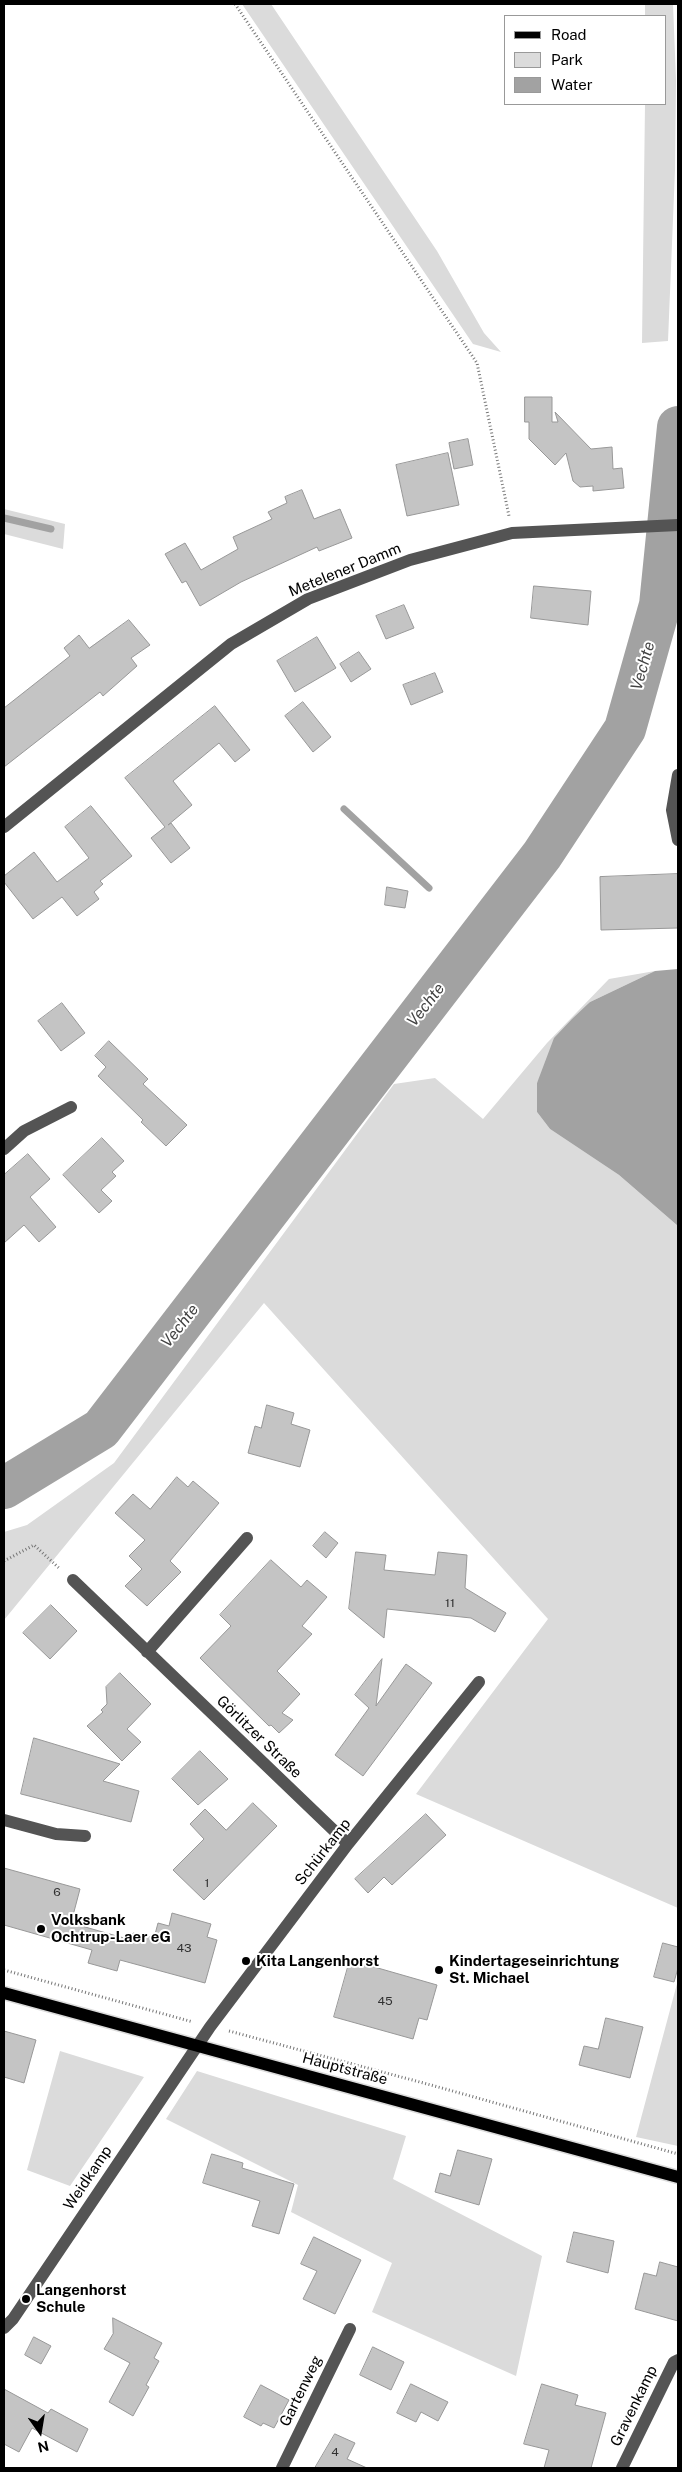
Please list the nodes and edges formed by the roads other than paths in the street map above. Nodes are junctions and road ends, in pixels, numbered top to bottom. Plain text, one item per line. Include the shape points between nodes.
1 (678, 525) edge
2 (678, 775) edge
3 (4, 827) edge
4 (678, 840) edge
5 (71, 1107) dead end
6 (4, 1149) edge
7 (247, 1538) dead end
8 (73, 1580) road end
9 (147, 1652) junction
10 (479, 1682) dead end
11 (4, 1820) edge
12 (85, 1836) dead end
13 (348, 1844) junction
14 (4, 1993) edge
15 (197, 2045) junction
16 (678, 2177) edge
17 (4, 2328) edge
18 (350, 2329) dead end
19 (678, 2360) edge
20 (282, 2468) edge
21 (622, 2468) edge

1 - 3 street, Metelener Damm via 512,533 410,560 308,599 231,644
2 - 4 street via 672,810
5 - 6 street via 24,1131
7 - 9 street
8 - 9 street, Görlitzer Straße
9 - 13 street, Görlitzer Straße
10 - 13 street, Schürkamp
11 - 12 street via 56,1834
13 - 15 street, Schürkamp
14 - 15 main road, Hauptstraße
15 - 16 main road, Hauptstraße
15 - 17 street, Weidkamp
18 - 20 street, Gartenweg
19 - 21 street, Gravenkamp via 674,2362

